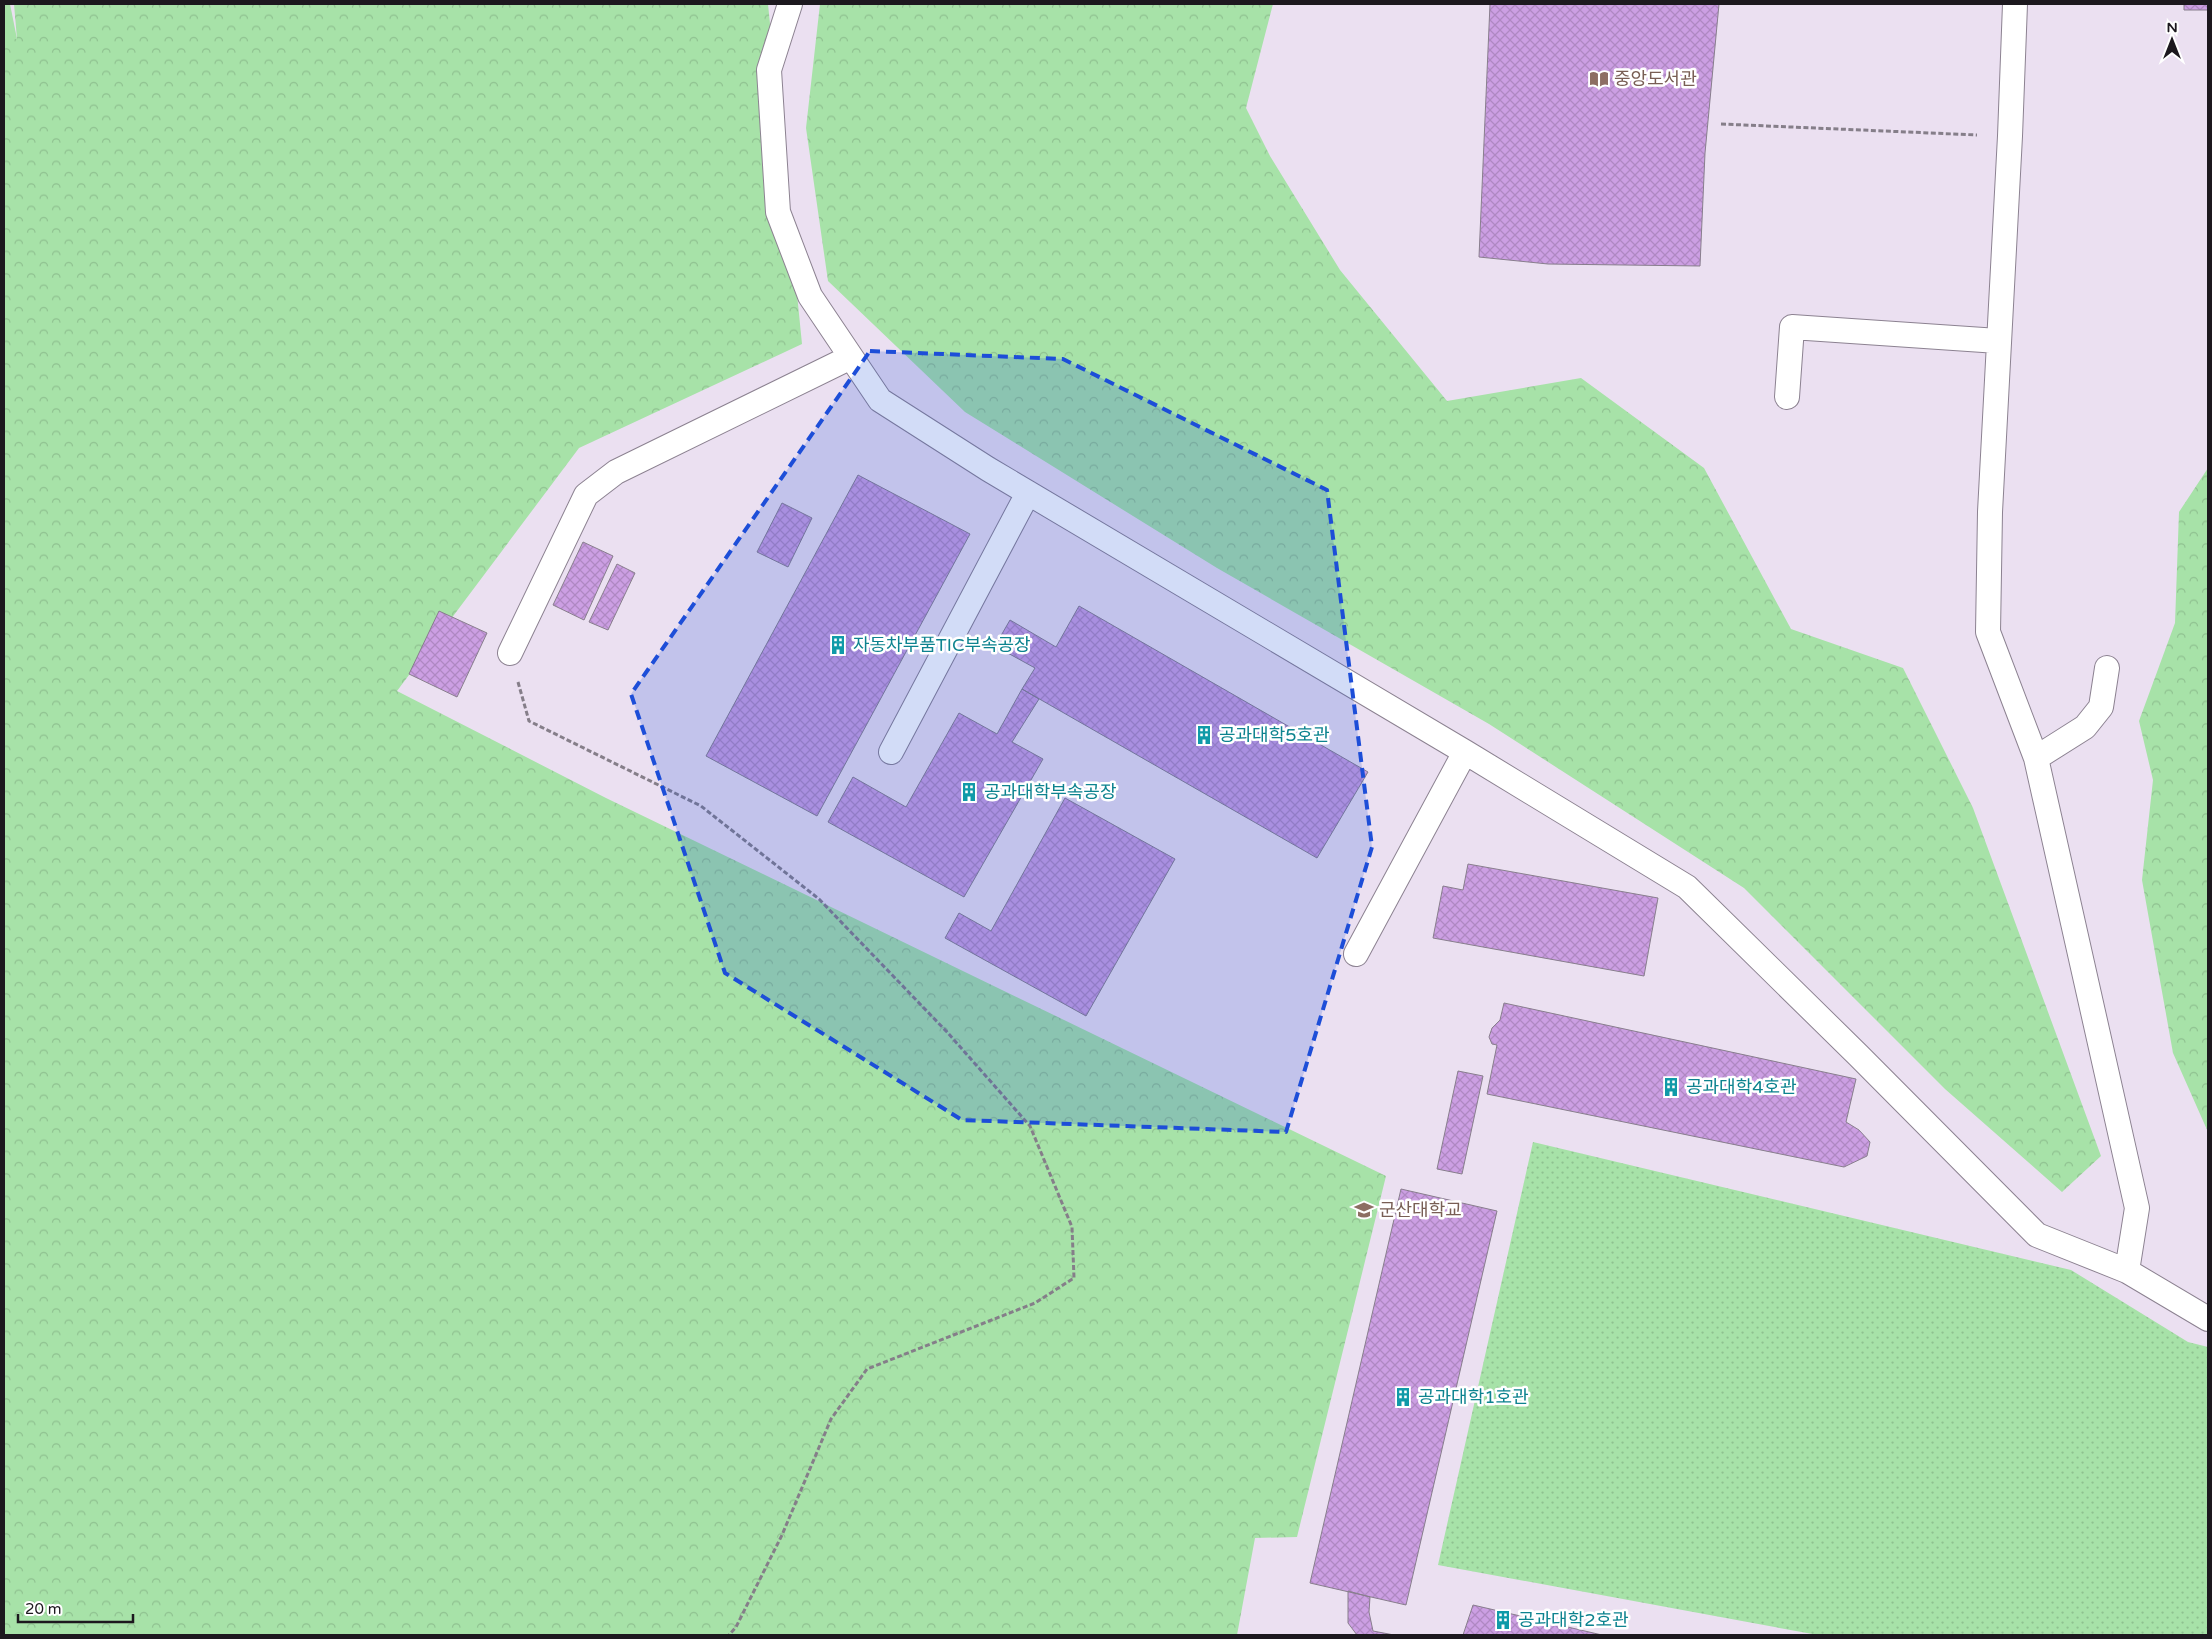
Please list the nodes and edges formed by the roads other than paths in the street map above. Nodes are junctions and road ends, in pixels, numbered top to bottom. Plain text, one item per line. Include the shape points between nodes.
1 (790, 4) edge
2 (2015, 4) edge
3 (1998, 341) junction
4 (851, 357) junction
5 (1787, 397) dead end
6 (1028, 493) junction
7 (510, 653) road end
8 (2107, 668) dead end
9 (891, 752) dead end
10 (1465, 752) junction
11 (2036, 758) junction
12 (1356, 954) dead end
13 (2128, 1271) junction
14 (2208, 1320) edge

1 - 4 lane via 769,70 778,212 810,296
2 - 3 lane
3 - 5 lane via 1792,327
3 - 11 lane via 1988,632
4 - 6 lane via 880,400
4 - 7 lane via 616,472 586,494
6 - 9 lane
6 - 10 lane
8 - 11 lane via 2101,708 2085,727
10 - 12 lane
10 - 13 lane via 1687,887 2037,1235
11 - 13 lane via 2137,1208
13 - 14 lane

